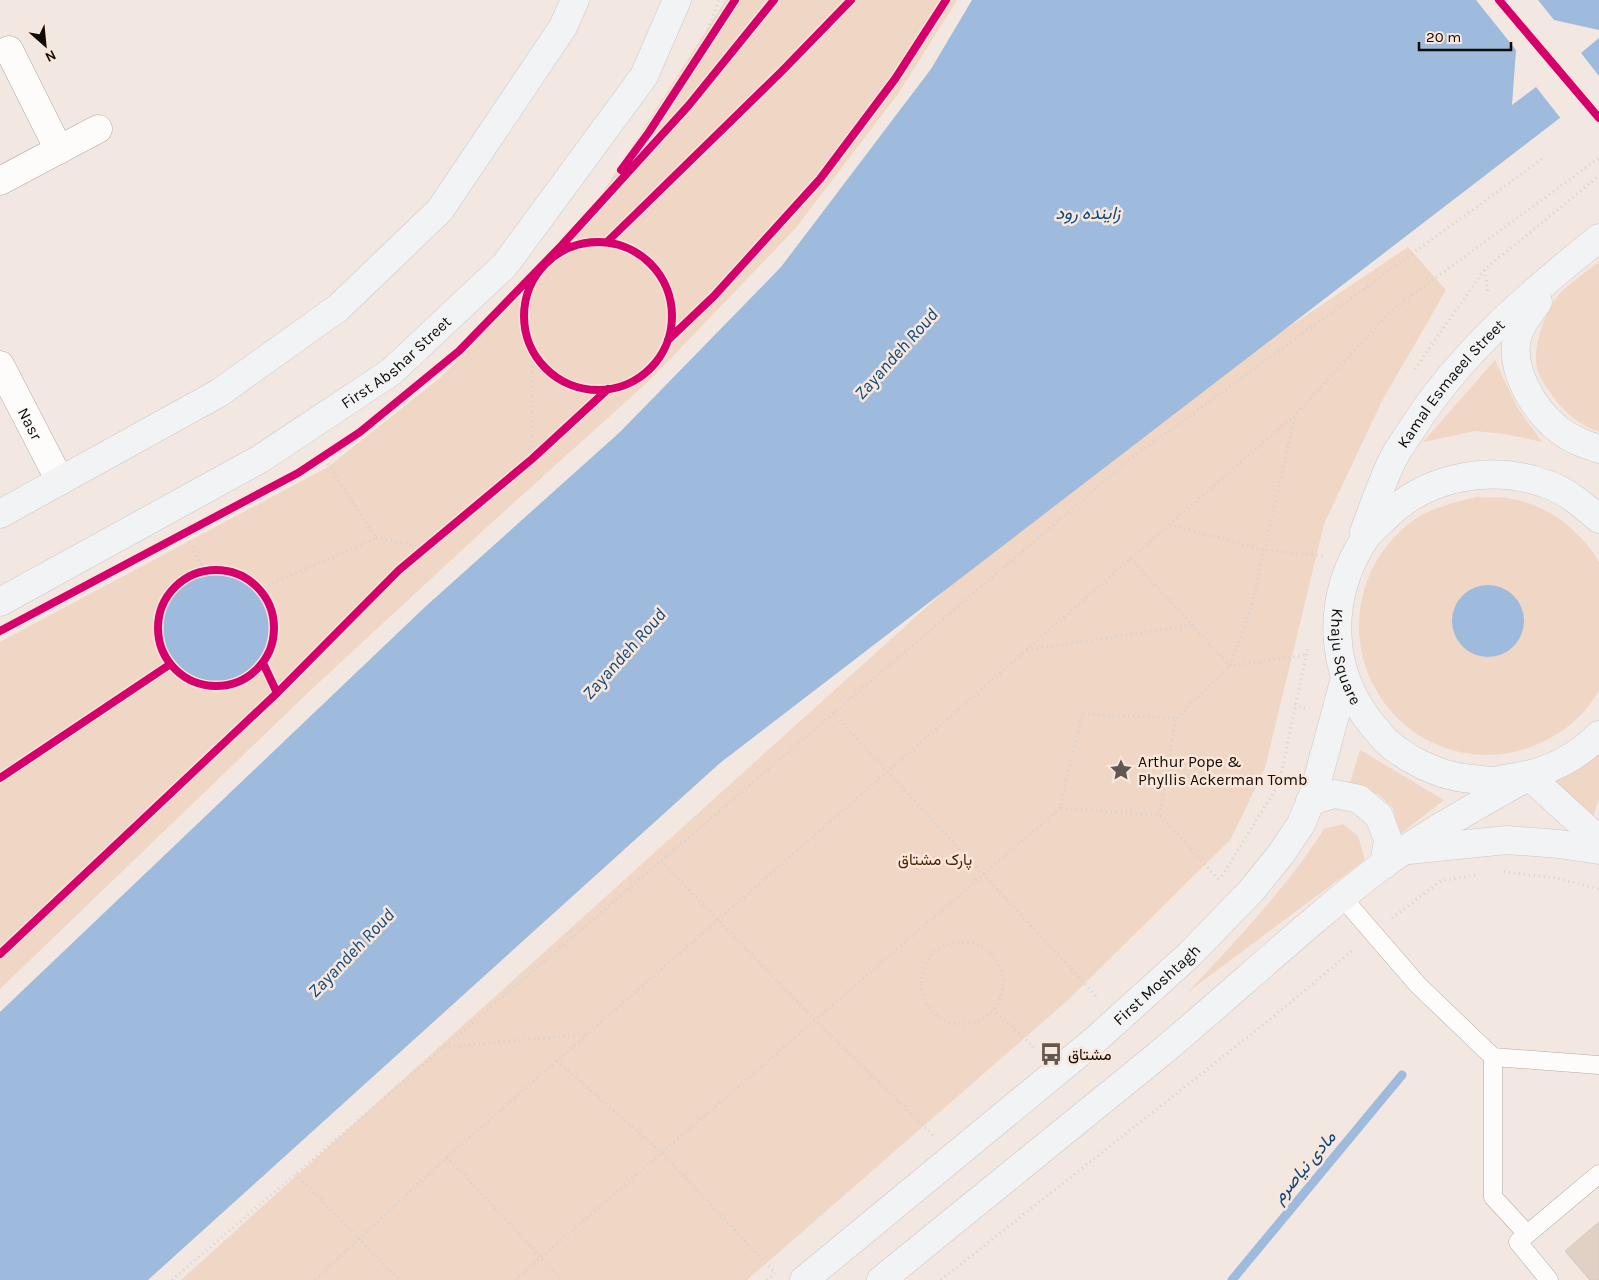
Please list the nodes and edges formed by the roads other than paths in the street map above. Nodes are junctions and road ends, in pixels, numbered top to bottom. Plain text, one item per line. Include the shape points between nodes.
1 (575, 0) edge
2 (677, 0) edge
3 (9, 50) dead end
4 (98, 129) dead end
5 (59, 150) junction
6 (0, 181) edge
7 (1599, 238) edge
8 (1568, 263) junction
9 (0, 365) edge
10 (1599, 449) edge
11 (60, 481) junction
12 (0, 514) edge
13 (1599, 519) edge
14 (1338, 561) junction
15 (0, 602) edge
16 (1345, 678) junction
17 (1599, 734) edge
18 (1529, 776) junction
19 (1310, 801) junction
20 (1599, 840) edge
21 (1599, 850) edge
22 (1393, 858) junction
23 (1342, 897) junction
24 (1493, 1057) junction
25 (1599, 1065) edge
26 (1599, 1174) edge
27 (1527, 1234) junction
28 (793, 1273) edge
29 (881, 1280) edge
30 (1550, 1280) edge

1 - 11 main road via 564,27 440,210 338,308 219,393
2 - 15 main road, First Abshar Street via 644,76 505,264 391,372 260,459
3 - 5 street
4 - 5 street
5 - 6 street
7 - 8 main road, Kamal Esmaeel Street
8 - 10 main road via 1526,318 1517,337 1516,357 1523,385 1538,408 1558,429
8 - 14 main road, Kamal Esmaeel Street via 1484,338 1424,409 1392,460
9 - 11 street, Nasr
11 - 12 main road
13 - 14 main road, Khaju Square via 1580,502 1550,486 1518,476 1484,474 1450,479 1418,492 1390,511
14 - 16 main road, Khaju Square via 1337,640
16 - 18 main road, Khaju Square via 1362,712 1386,741 1417,763 1453,776 1491,781
16 - 19 main road, First Moshtagh
17 - 18 main road, Khaju Square via 1586,747 1559,764
18 - 20 main road
18 - 22 main road
19 - 22 main road via 1335,794 1359,799 1379,816
19 - 28 main road, First Moshtagh via 1301,824 1252,891 1190,954 1094,1041
21 - 22 main road via 1507,840
22 - 23 main road
23 - 24 lane via 1418,985
23 - 29 main road via 1158,1055
24 - 25 lane
24 - 27 lane via 1493,1197
26 - 27 lane
27 - 30 lane via 1518,1242

